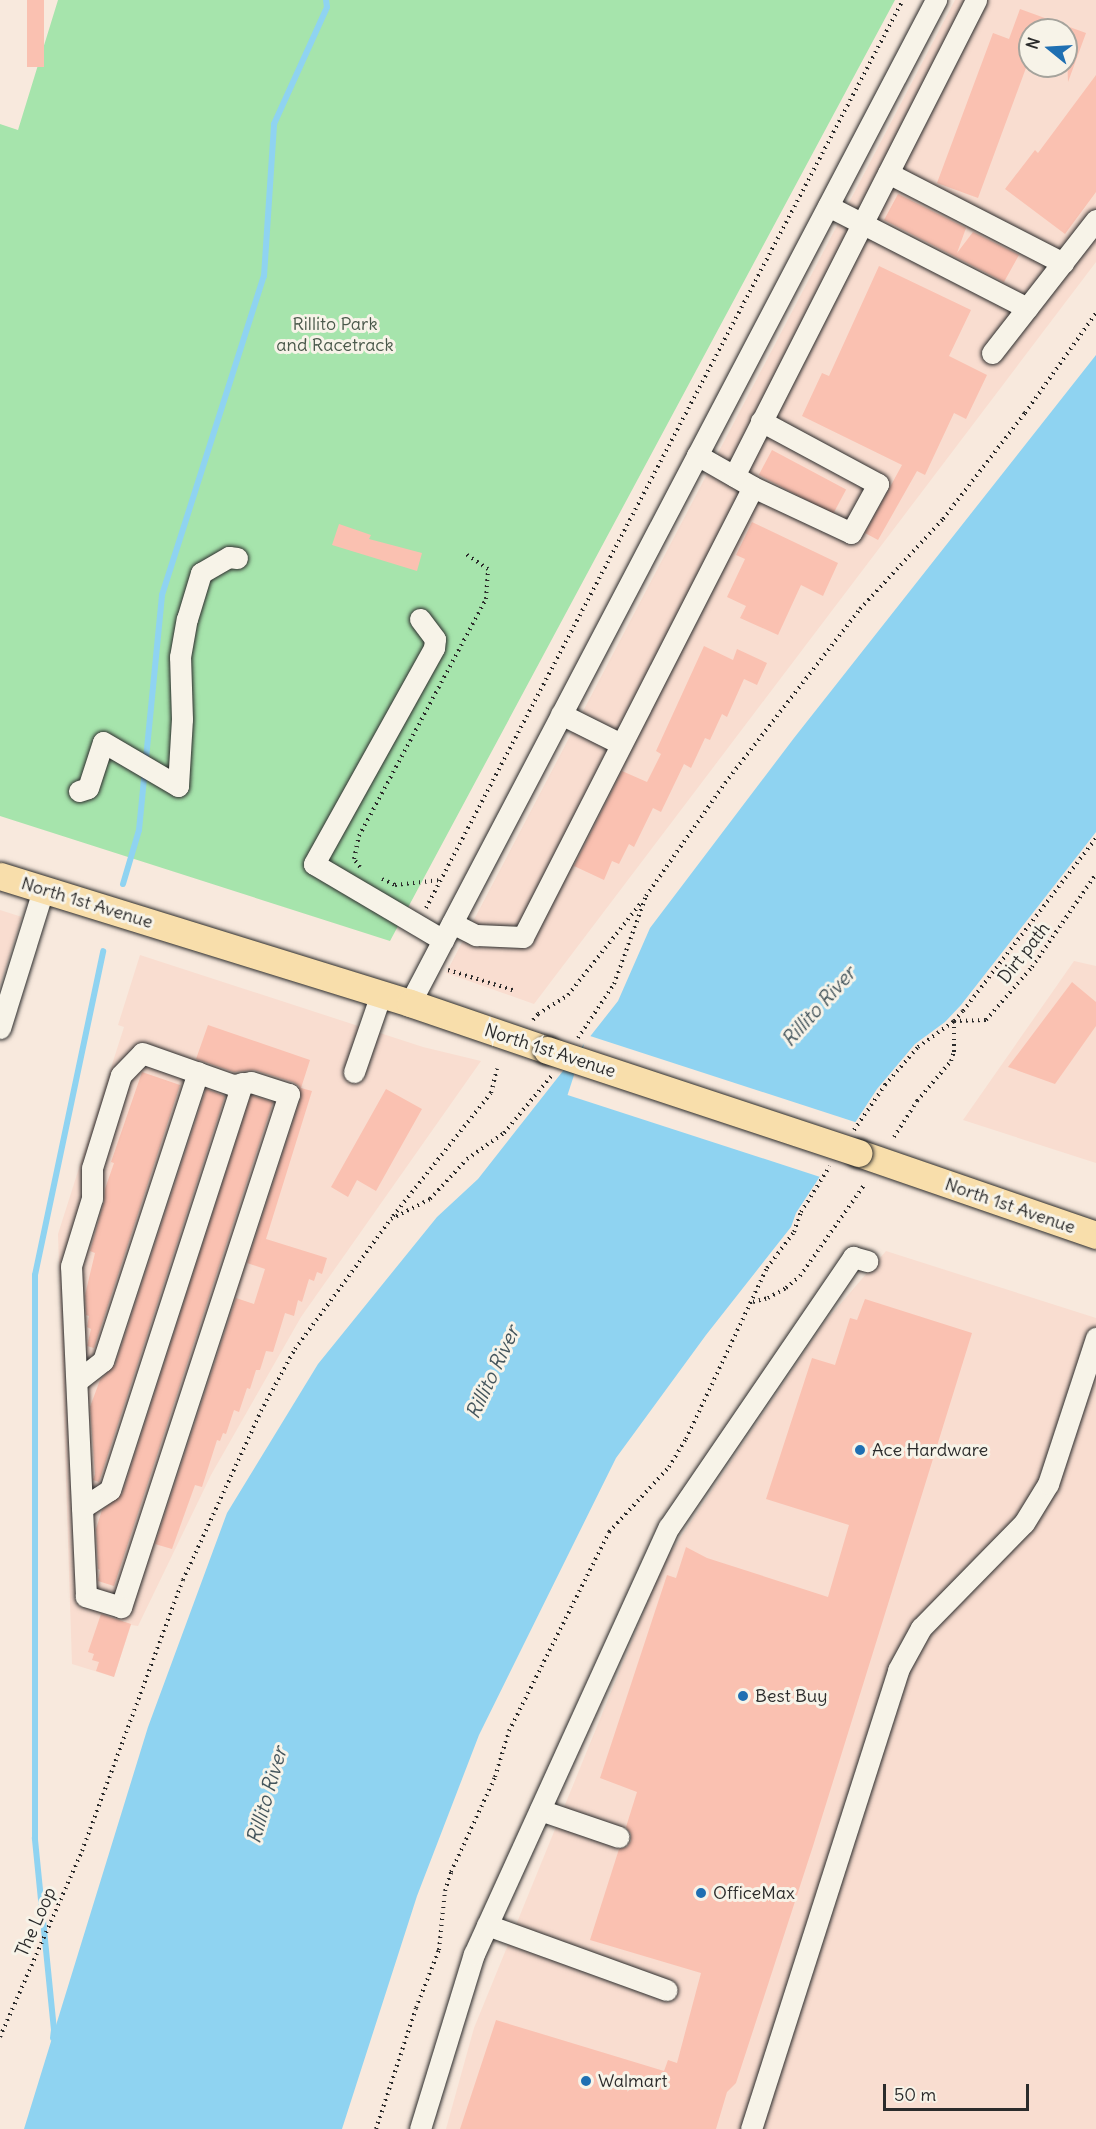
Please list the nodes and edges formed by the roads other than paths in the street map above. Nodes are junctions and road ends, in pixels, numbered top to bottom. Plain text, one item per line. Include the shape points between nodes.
1 (936, 0) edge
2 (976, 0) edge
3 (888, 173) junction
4 (828, 206) junction
5 (1096, 220) edge
6 (861, 225) junction
7 (1063, 262) junction
8 (1027, 308) junction
9 (992, 353) dead end
10 (761, 421) junction
11 (697, 455) junction
12 (734, 476) junction
13 (753, 487) junction
14 (237, 558) dead end
15 (420, 619) dead end
16 (561, 714) junction
17 (621, 744) junction
18 (79, 791) dead end
19 (3, 884) edge
20 (43, 890) junction
21 (447, 932) junction
22 (381, 994) junction
23 (410, 1003) junction
24 (0, 1028) edge
25 (198, 1072) junction
26 (354, 1072) dead end
27 (242, 1083) junction
28 (1096, 1235) edge
29 (867, 1261) dead end
30 (1096, 1338) edge
31 (77, 1381) junction
32 (82, 1508) junction
33 (540, 1810) junction
34 (619, 1837) dead end
35 (487, 1925) junction
36 (667, 1990) dead end
37 (420, 2129) edge
38 (751, 2129) edge

1 - 4 street
2 - 3 street
3 - 6 street
3 - 7 street
4 - 6 street
4 - 11 street
5 - 7 street
6 - 8 street
6 - 10 street
7 - 8 street
8 - 9 street
10 - 12 street
10 - 13 street via 878,484 851,533
11 - 12 street
11 - 16 street
12 - 13 street
13 - 17 street
14 - 18 street via 229,557 201,573 187,619 180,657 178,786 103,742 88,788
15 - 21 street via 435,639 434,648 314,864
16 - 17 street
16 - 21 street
17 - 21 street via 523,937
19 - 20 main road, North 1st Avenue
20 - 22 main road, North 1st Avenue
20 - 24 street
21 - 23 street
22 - 23 main road, North 1st Avenue
22 - 26 street
23 - 28 main road, North 1st Avenue, bridge via 547,1050 855,1142
25 - 27 street via 233,1085
25 - 31 street via 103,1361
25 - 31 street via 142,1053 122,1075 92,1168 92,1198 71,1266
27 - 32 street via 110,1490
27 - 32 street via 251,1082 289,1094 121,1607 86,1596
29 - 33 street via 853,1257 669,1527
30 - 38 street via 1048,1484 1024,1523 921,1628 898,1670
31 - 32 street
33 - 34 street
33 - 35 street
35 - 36 street
35 - 37 street via 474,1954

